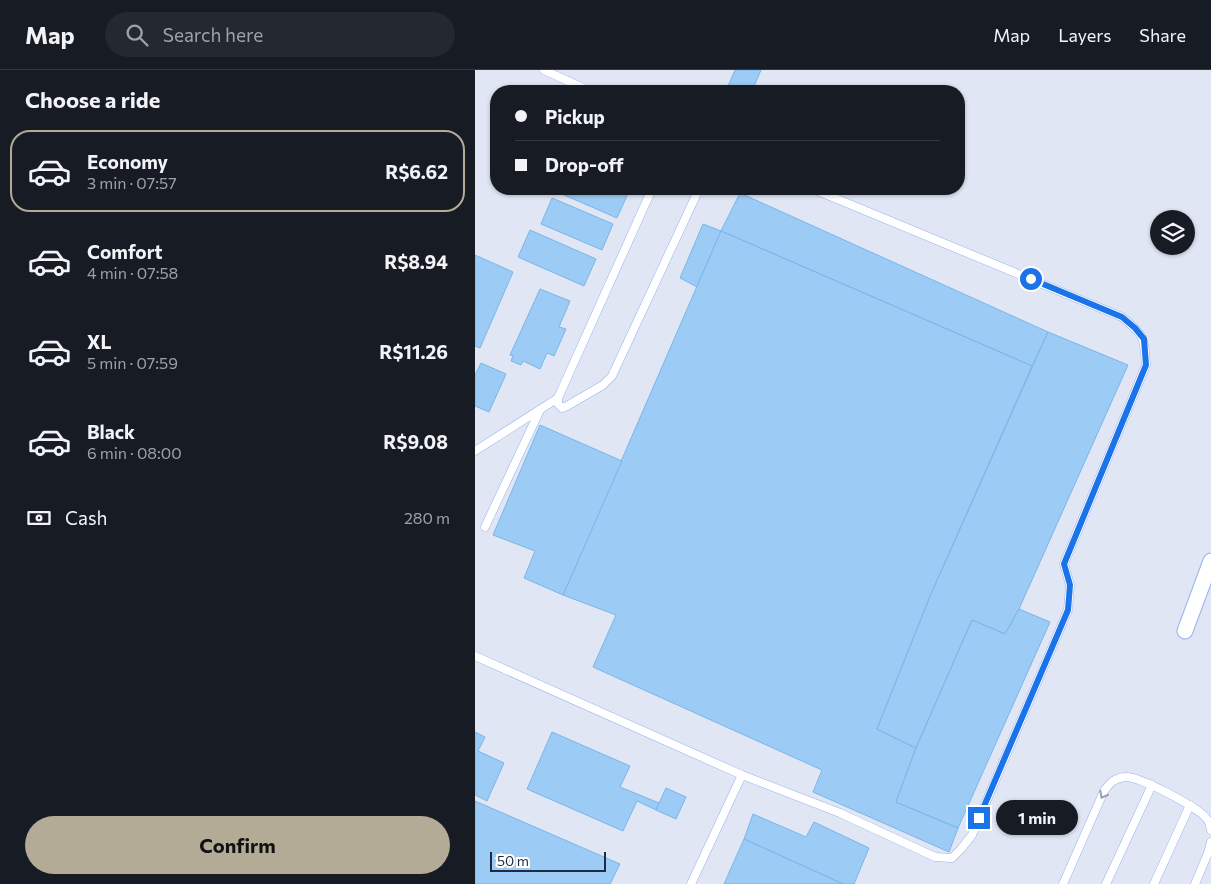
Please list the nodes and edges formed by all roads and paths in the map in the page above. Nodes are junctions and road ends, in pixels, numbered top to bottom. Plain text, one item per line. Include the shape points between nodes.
1 (544, 70) edge
2 (577, 85) edge
3 (649, 195) edge
4 (696, 195) edge
5 (827, 195) edge
6 (558, 398) junction
7 (539, 410) junction
8 (475, 451) edge
9 (485, 527) dead end
10 (1211, 561) edge
11 (1185, 631) dead end
12 (475, 656) edge
13 (742, 775) junction
14 (1152, 785) junction
15 (1190, 805) junction
16 (1211, 830) edge
17 (1211, 842) edge
18 (691, 884) edge
19 (1063, 884) edge
20 (1106, 884) edge
21 (1155, 884) edge
22 (1195, 884) edge

1 - 2 lane
3 - 6 lane
4 - 6 lane via 612,376 567,406 562,408
5 - 13 lane via 1122,317 1144,339 1146,365 1064,564 1070,585 1068,610 971,835 961,849 952,858 935,857 840,813
6 - 7 lane
7 - 8 lane
7 - 9 lane
10 - 11 street
12 - 13 lane
13 - 18 lane
14 - 15 lane
14 -> 19 lane via 1127,776 1113,779 1104,791
14 - 20 lane
15 - 16 lane via 1208,819
15 - 21 lane
17 - 22 lane

